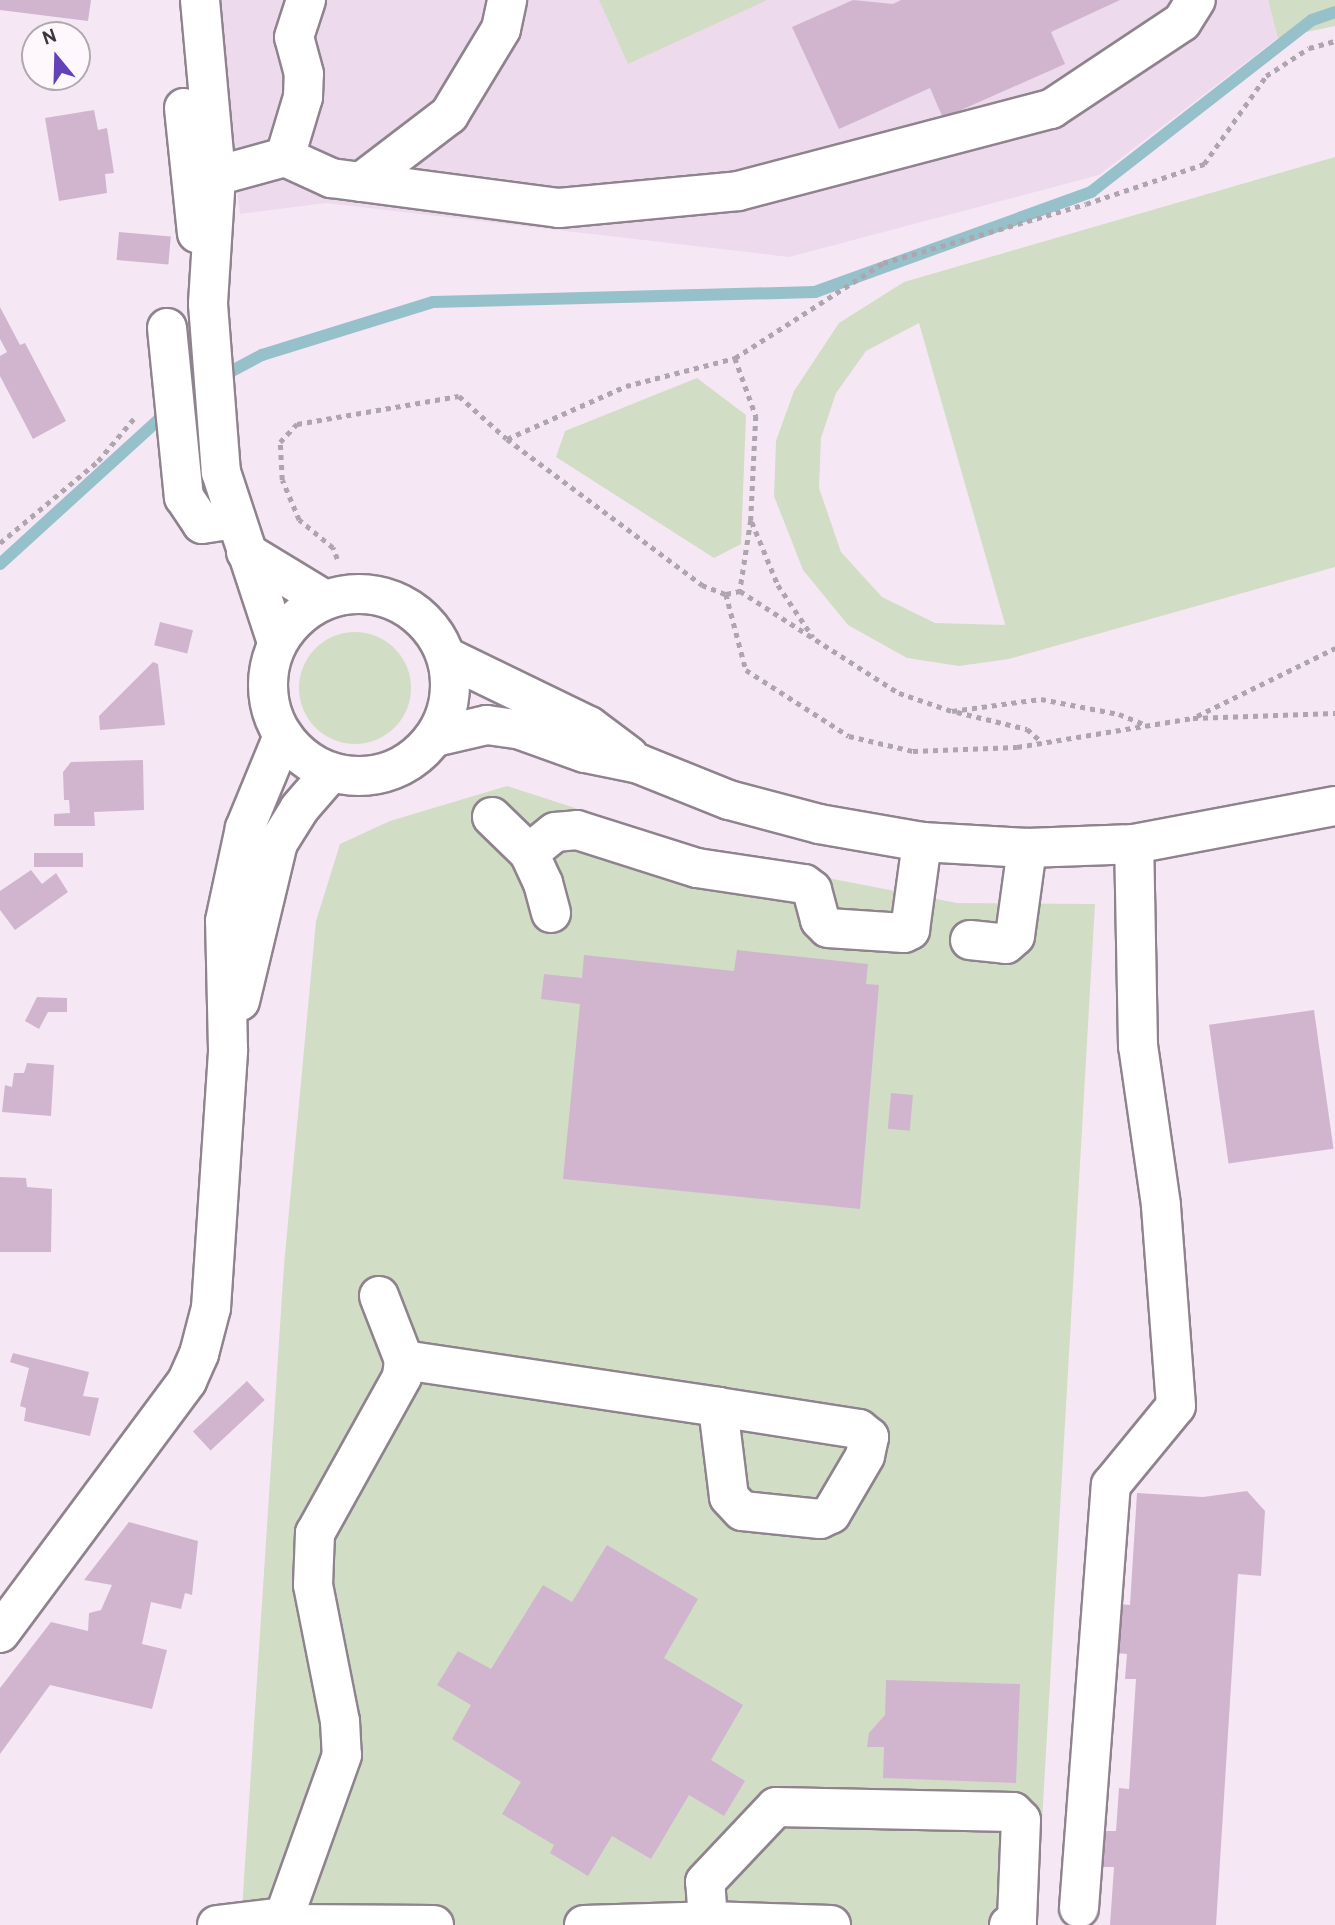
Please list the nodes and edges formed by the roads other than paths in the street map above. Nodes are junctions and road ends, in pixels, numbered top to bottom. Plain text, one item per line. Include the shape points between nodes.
1 (179, 0) edge
2 (200, 0) edge
3 (306, 0) edge
4 (507, 0) edge
5 (1196, 0) edge
6 (285, 157) junction
7 (216, 176) junction
8 (361, 183) junction
9 (209, 320) junction
10 (167, 328) dead end
11 (239, 535) junction
12 (337, 597) junction
13 (277, 642) junction
14 (447, 657) junction
15 (283, 736) junction
16 (435, 737) junction
17 (639, 764) junction
18 (331, 772) junction
19 (1335, 806) edge
20 (492, 817) dead end
21 (922, 842) junction
22 (1134, 844) junction
23 (1027, 848) junction
24 (529, 853) junction
25 (551, 913) dead end
26 (970, 940) dead end
27 (228, 1050) junction
28 (379, 1296) dead end
29 (404, 1360) junction
30 (718, 1407) dead end
31 (0, 1633) edge
32 (1079, 1908) dead end
33 (284, 1917) junction
34 (708, 1921) junction
35 (216, 1925) edge
36 (434, 1925) edge
37 (584, 1925) edge
38 (831, 1925) edge
39 (1009, 1925) edge

1 - 9 street via 188,183
2 - 7 street
3 - 6 street via 294,37 304,74 303,97
4 - 8 street via 501,29 449,115
5 - 8 street via 1182,22 1051,109 738,191 559,208
6 - 7 street
6 - 8 street via 331,178
7 - 9 street
9 - 11 street via 221,472
10 - 11 street via 165,407 184,497 202,524
11 - 12 street
11 - 13 street
12 - 13 street via 297,617
12 - 14 street via 398,601 436,634
13 - 15 street via 267,690
14 - 16 street via 450,699
14 - 17 street via 589,726
15 - 18 street via 296,752
15 - 27 street via 245,828 232,875 225,921
16 - 17 street via 487,725
16 - 18 street via 398,768 352,776
17 - 21 street via 729,800 819,824
18 - 27 street via 299,809 278,843
19 - 22 street
20 - 24 street
21 - 23 street
21 - 24 street via 910,930 904,933 828,928 820,920 812,890 804,884 697,868 577,830 555,832
22 - 23 street
22 - 32 street via 1138,1046 1161,1205 1176,1406 1111,1485
23 - 26 street via 1015,936 1006,944
24 - 25 street
27 - 31 street via 211,1308 199,1354 179,1392
28 - 29 street
29 - 30 street
29 - 33 street via 402,1377 316,1533 313,1586 340,1721 342,1755
33 - 35 street
33 - 36 street via 292,1924
34 - 37 street
34 - 38 street
34 - 39 street via 705,1882 776,1807 1013,1812 1021,1820 1017,1921

